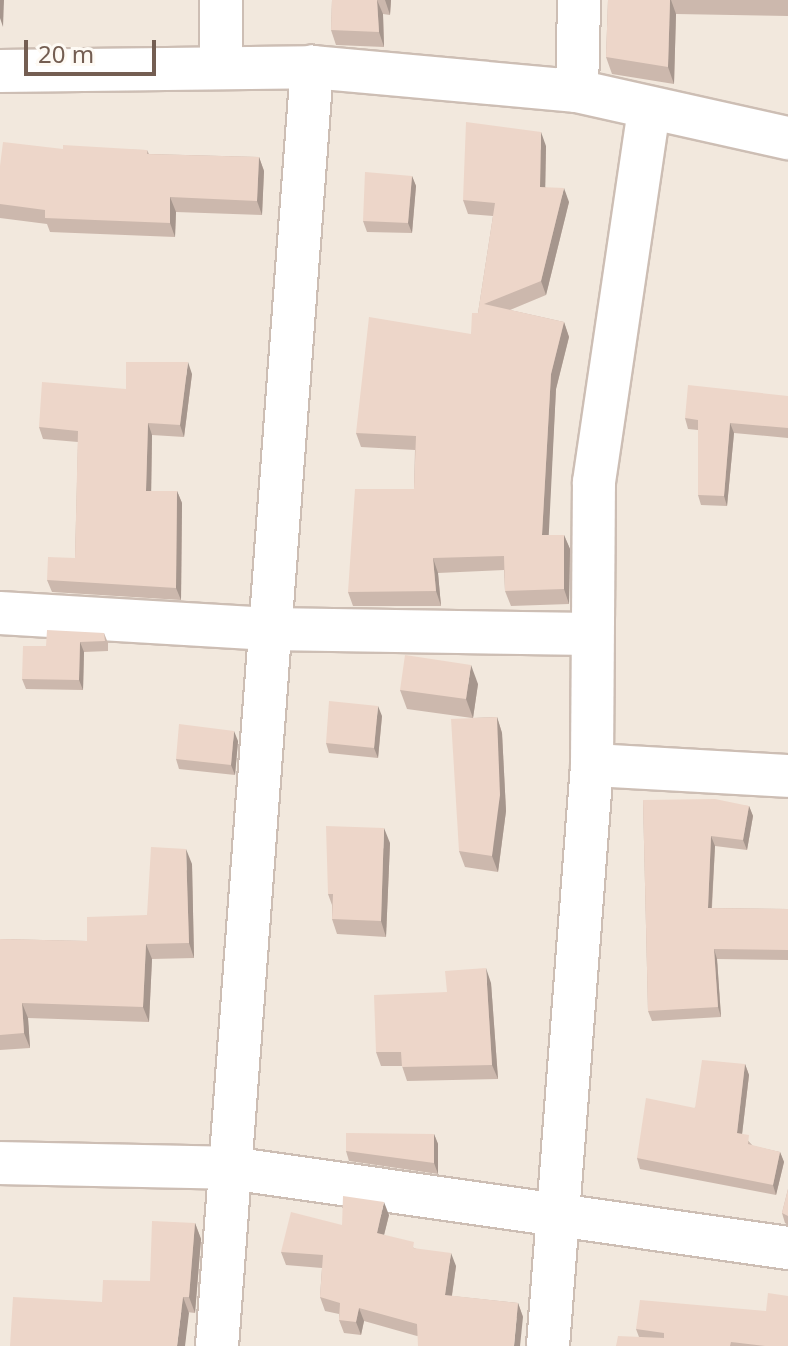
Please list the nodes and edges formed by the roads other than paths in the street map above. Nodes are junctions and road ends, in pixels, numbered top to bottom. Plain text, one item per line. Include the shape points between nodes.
1 (221, 0) edge
2 (579, 0) edge
3 (221, 65) junction
4 (312, 67) junction
5 (0, 71) edge
6 (577, 91) junction
7 (649, 108) junction
8 (788, 138) edge
9 (0, 613) edge
10 (270, 629) junction
11 (591, 634) junction
12 (592, 765) junction
13 (788, 776) edge
14 (0, 1163) edge
15 (230, 1168) junction
16 (560, 1217) junction
17 (788, 1248) edge
18 (217, 1346) edge
19 (548, 1346) edge

1 - 3 street
2 - 6 street
3 - 4 street
3 - 5 street
4 - 6 street
4 - 10 street
6 - 7 street
7 - 8 street
7 - 11 street via 594,482
9 - 10 street
10 - 11 street
10 - 15 street
11 - 12 street
12 - 13 street
12 - 16 street
14 - 15 street
15 - 16 street
15 - 18 street
16 - 17 street
16 - 19 street

